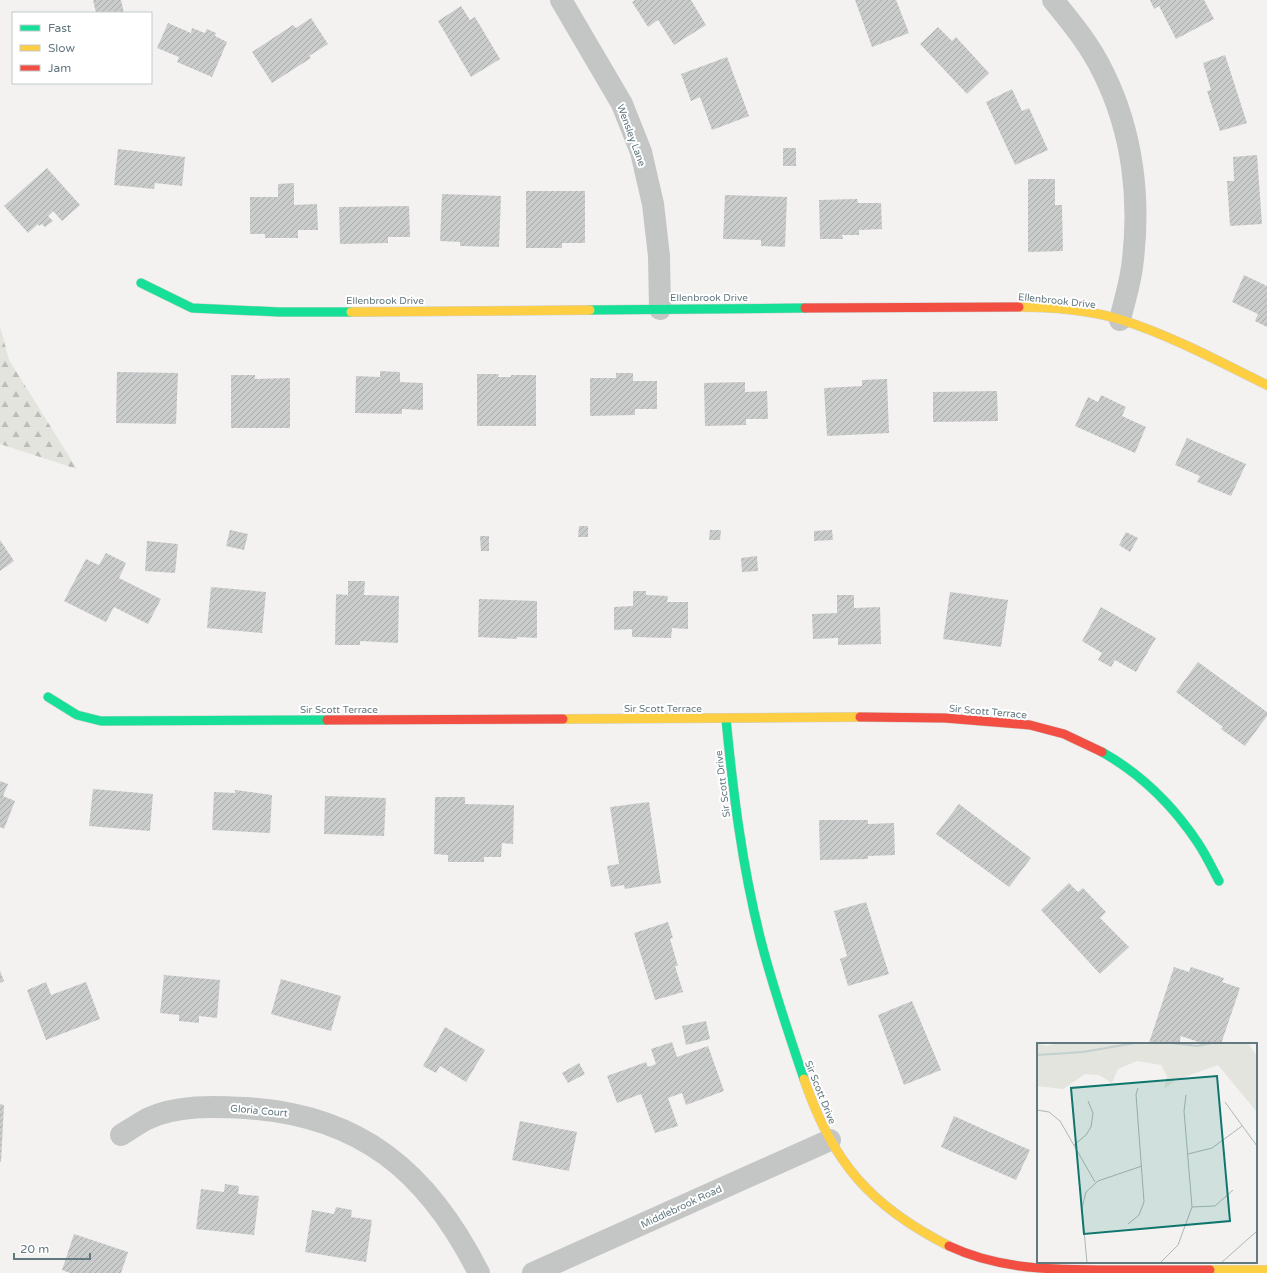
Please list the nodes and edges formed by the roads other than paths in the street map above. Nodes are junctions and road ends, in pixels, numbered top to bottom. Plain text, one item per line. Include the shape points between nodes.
1 (561, 0) edge
2 (1053, 0) edge
3 (141, 283) dead end
4 (660, 309) junction
5 (1120, 320) junction
6 (1267, 385) edge
7 (48, 697) dead end
8 (726, 719) junction
9 (1218, 881) dead end
10 (121, 1135) dead end
11 (830, 1140) junction
12 (1267, 1270) edge
13 (479, 1273) edge
14 (533, 1273) edge

1 - 4 street, Wensley Lane via 622,104 640,152 653,204 659,256
2 - 5 street via 1078,31 1103,72 1122,118 1133,168 1136,215 1132,267
3 - 4 street, Ellenbrook Drive via 192,308 279,312
4 - 5 street, Ellenbrook Drive via 1028,307 1079,312
5 - 6 street, Ellenbrook Drive via 1171,339
7 - 8 street, Sir Scott Terrace via 77,715 101,721
8 - 9 street, Sir Scott Terrace via 972,718 1040,726 1074,737 1106,753 1142,781 1172,810 1198,843
8 - 11 street, Sir Scott Drive via 730,776 740,842 757,924 787,1033 817,1115
10 - 13 street, Gloria Court via 148,1119 177,1110 232,1107 276,1110 314,1118 350,1133 384,1153 415,1179 463,1241
11 - 12 street, Sir Scott Drive via 858,1180 880,1202 910,1225 960,1250 999,1263 1039,1270
11 - 14 street, Middlebrook Road

